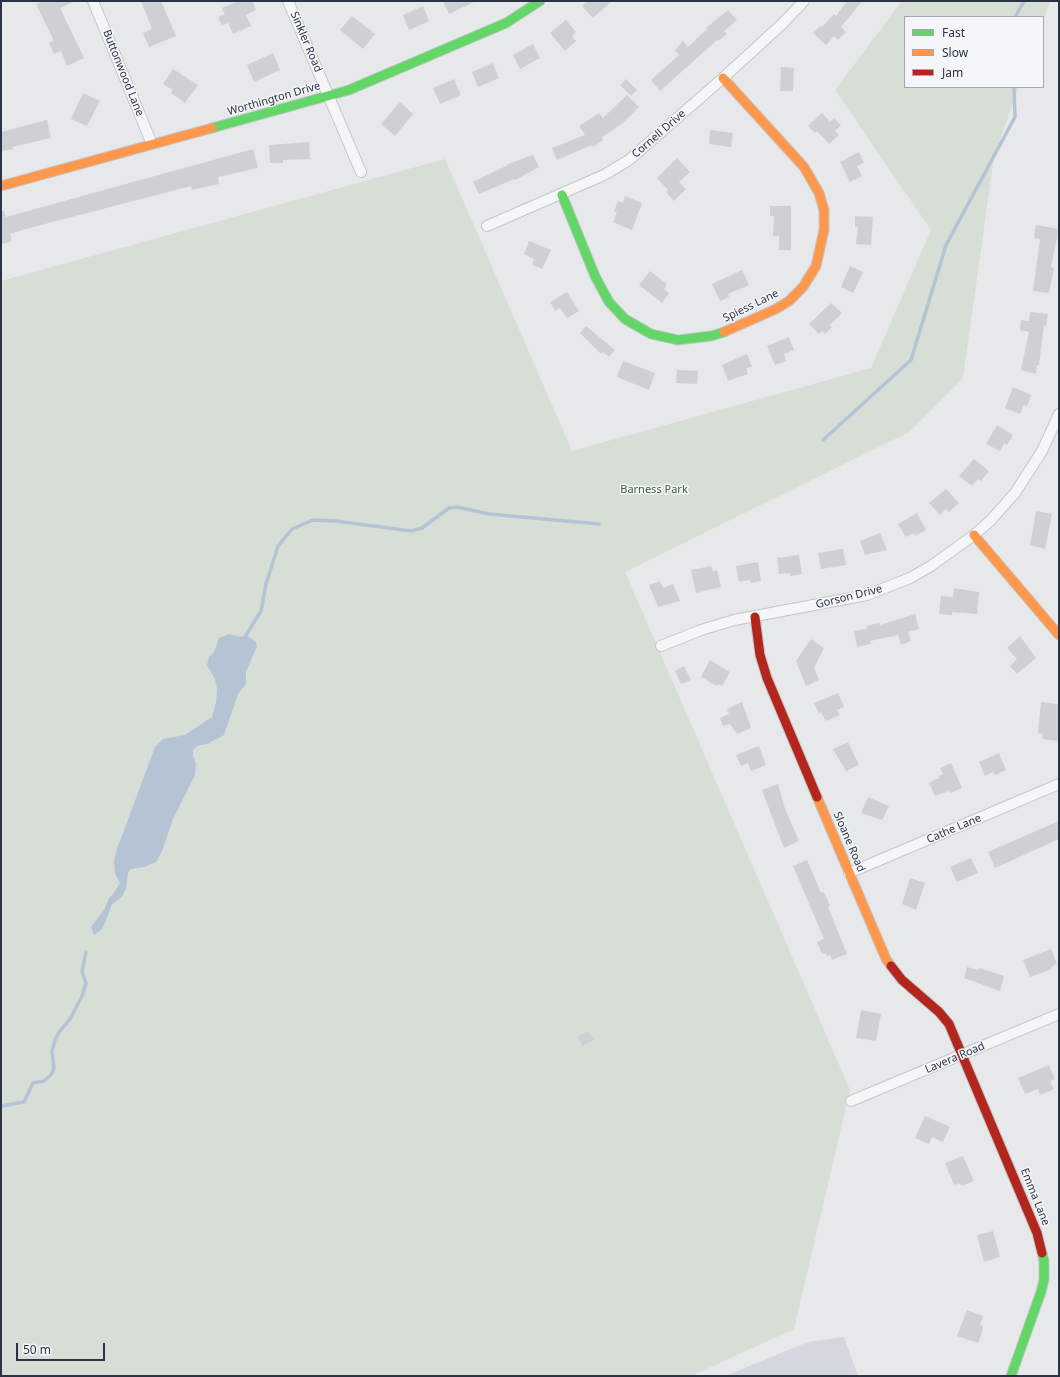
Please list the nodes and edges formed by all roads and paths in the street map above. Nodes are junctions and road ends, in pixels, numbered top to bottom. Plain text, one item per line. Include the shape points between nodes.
1 (93, 1) edge
2 (288, 1) edge
3 (540, 1) edge
4 (804, 1) edge
5 (723, 78) junction
6 (329, 96) junction
7 (152, 144) junction
8 (361, 172) dead end
9 (1, 186) edge
10 (562, 195) junction
11 (487, 226) dead end
12 (1059, 414) edge
13 (974, 535) junction
14 (755, 617) junction
15 (1059, 635) edge
16 (661, 646) dead end
17 (1059, 784) edge
18 (849, 873) junction
19 (1059, 1014) edge
20 (962, 1055) junction
21 (851, 1101) dead end
22 (1011, 1376) edge

1 - 7 street, Buttonwood Lane
2 - 6 street, Sinkler Road
3 - 6 street, Worthington Drive via 506,23 482,34
4 - 5 street, Cornell Drive
5 - 10 street, Cornell Drive via 629,160
5 - 10 street, Spiess Lane via 804,167 819,193 824,210 824,230 816,266 803,287 789,301 711,336 678,340 651,334 625,318 609,302 595,276
6 - 7 street, Worthington Drive
6 - 8 street, Sinkler Road
7 - 9 street, Worthington Drive
10 - 11 street, Cornell Drive
12 - 13 street, Gorson Drive via 1033,467 1003,507
13 - 14 street, Gorson Drive via 931,566 886,588 846,600
13 - 15 street
14 - 16 street, Gorson Drive via 701,630
14 - 18 street, Sloane Road via 766,678
17 - 18 street, Cathe Lane
18 - 20 street, Sloane Road via 886,959 902,980 949,1024
19 - 20 street, Lavera Road
20 - 21 street, Lavera Road
20 - 22 street, Emma Lane via 1042,1249 1044,1280

